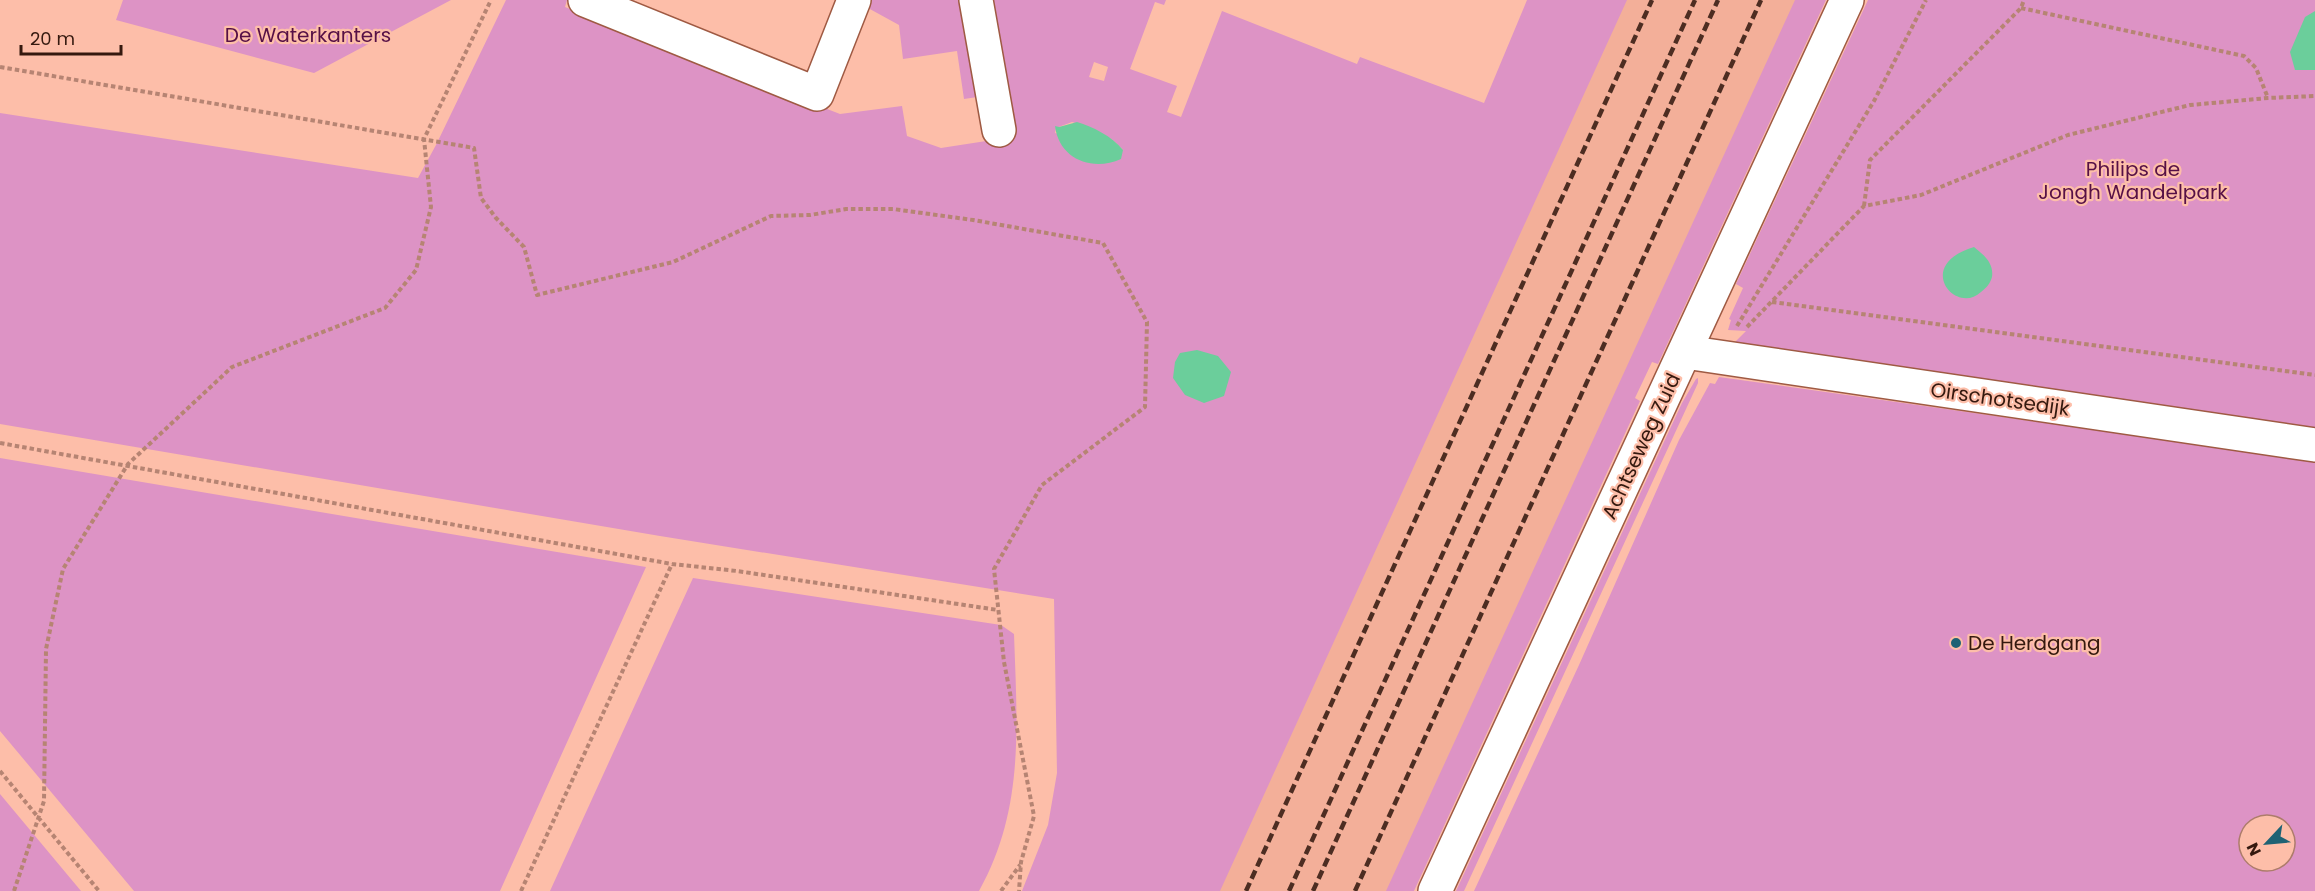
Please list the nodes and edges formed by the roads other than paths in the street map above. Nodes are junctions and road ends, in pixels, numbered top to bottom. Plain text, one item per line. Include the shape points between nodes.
1 (585, 0) edge
2 (854, 0) edge
3 (976, 0) edge
4 (1847, 0) edge
5 (999, 130) dead end
6 (1684, 352) junction
7 (2315, 445) edge
8 (1435, 891) edge

1 - 2 street via 817,94
3 - 5 street
4 - 6 street, Achtseweg Zuid
6 - 7 street, Oirschotsedijk
6 - 8 street, Achtseweg Zuid

